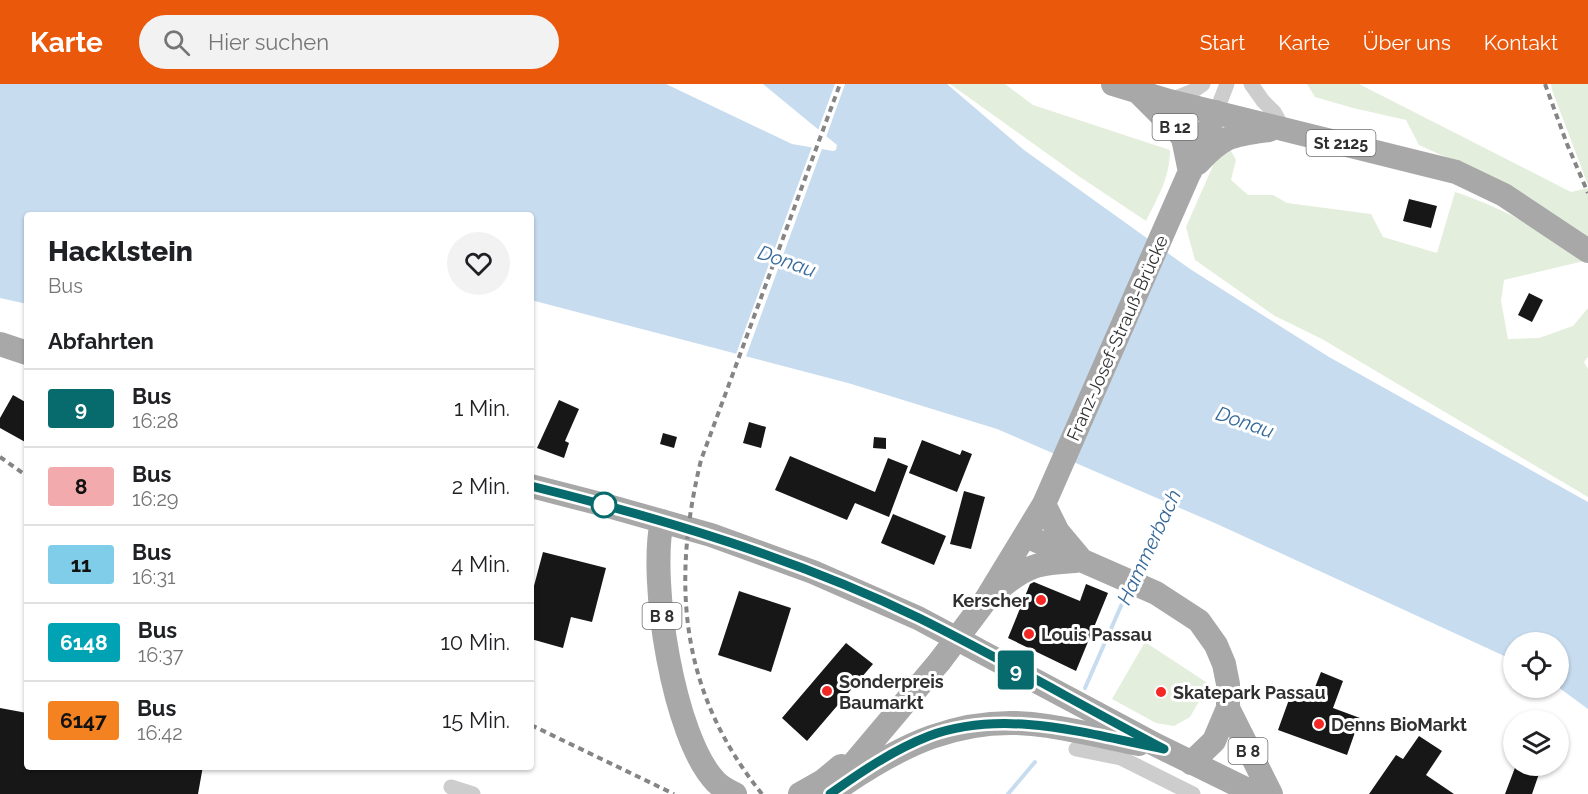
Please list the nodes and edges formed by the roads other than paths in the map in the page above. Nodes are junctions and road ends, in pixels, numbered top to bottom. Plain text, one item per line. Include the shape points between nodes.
1 (1113, 84) edge
2 (1203, 84) edge
3 (1227, 84) edge
4 (1251, 84) edge
5 (1140, 93) junction
6 (1169, 101) junction
7 (1216, 112) junction
8 (1283, 128) junction
9 (1190, 172) junction
10 (1588, 251) edge
11 (0, 344) edge
12 (24, 353) edge
13 (534, 487) edge
14 (1044, 504) junction
15 (662, 521) junction
16 (1026, 536) junction
17 (1083, 561) junction
18 (985, 602) junction
19 (1228, 708) junction
20 (1076, 749) dead end
21 (1164, 749) junction
22 (1191, 763) junction
23 (452, 787) dead end
24 (726, 788) edge
25 (816, 793) edge
26 (473, 794) edge
27 (1193, 794) edge
28 (1256, 794) edge
29 (1270, 794) edge

1 - 5 main road, St 2125
2 - 6 street
3 - 7 street
4 - 8 street
5 - 6 main road, St 2125
5 - 9 main road, B 12 via 1183,138
6 - 7 main road, St 2125
7 - 8 main road, St 2125
7 - 9 main road, Franz-Josef-Strauß-Brücke
8 - 9 main road via 1238,134 1217,143
8 - 10 main road, St 2125 via 1456,172 1504,195
9 - 14 main road, Franz-Josef-Strauß-Brücke
11 - 12 main road
13 - 15 main road, B 8
14 - 16 main road, Franz-Josef-Strauß-Brücke
14 - 17 main road, B 8 via 1058,531
15 - 21 main road, B 8 via 738,543 918,618
15 - 24 main road, B 8 via 658,560 660,604 680,711 701,760
16 - 17 main road, B 8
16 - 18 main road, Franz-Josef-Strauß-Brücke
17 - 18 main road, B 8 via 1044,562 1016,574
17 - 19 main road, B 8 via 1156,593 1199,621 1224,664
18 - 25 main road, bridge via 868,744
19 - 22 main road, B 8 via 1214,741
19 - 29 main road, B 8
20 - 27 street via 1121,758
21 - 22 main road, B 8
21 - 25 main road, B 8 via 1047,726 1003,724 965,728 907,746
22 - 28 main road, B 8
23 - 26 street

